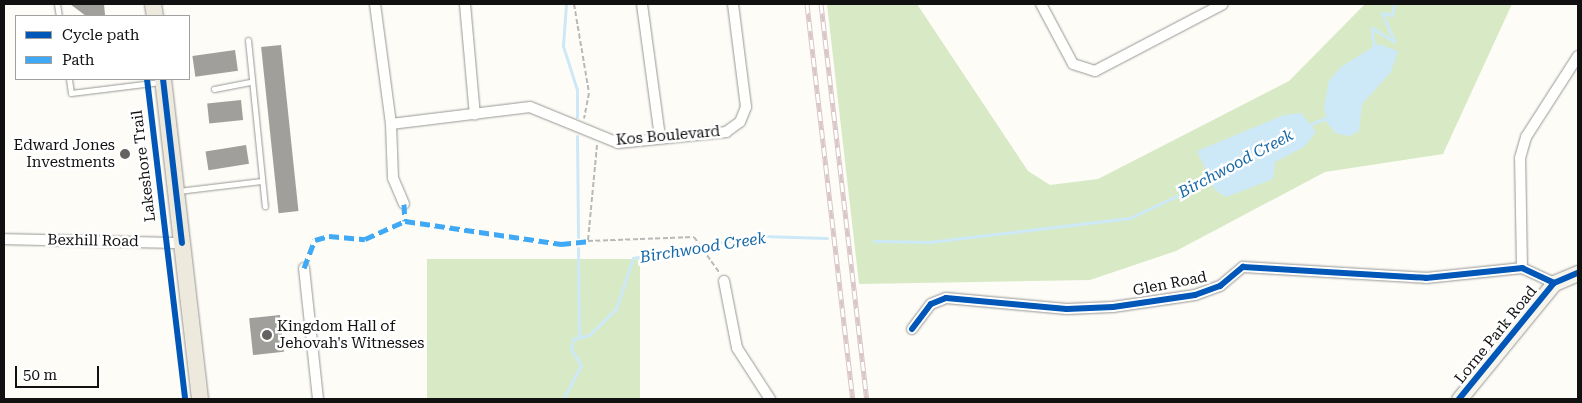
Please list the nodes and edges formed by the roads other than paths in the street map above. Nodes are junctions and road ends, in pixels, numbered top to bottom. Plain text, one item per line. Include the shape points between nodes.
1 (375, 4) edge
2 (465, 4) edge
3 (642, 4) edge
4 (734, 4) edge
5 (1041, 4) edge
6 (1221, 4) edge
7 (248, 40) dead end
8 (1578, 56) edge
9 (68, 80) edge
10 (163, 80) edge
11 (251, 82) junction
12 (214, 89) dead end
13 (475, 114) junction
14 (391, 124) junction
15 (660, 138) junction
16 (261, 181) junction
17 (175, 191) junction
18 (404, 204) dead end
19 (265, 206) dead end
20 (4, 239) edge
21 (182, 243) junction
22 (304, 268) dead end
23 (1522, 268) junction
24 (1578, 273) edge
25 (724, 281) road end
26 (1554, 284) junction
27 (912, 329) dead end
28 (200, 399) edge
29 (318, 399) edge
30 (770, 399) edge
31 (1459, 399) edge

1 - 14 street
2 - 13 street
3 - 15 street
4 - 15 street, Kos Boulevard via 746,107 740,122 726,132
5 - 6 street via 1073,64 1096,71
7 - 11 lane
8 - 23 street via 1526,137 1520,158
9 - 10 lane via 71,93
10 - 17 main road
11 - 12 lane
11 - 16 lane
13 - 14 street, Kos Boulevard
13 - 15 street, Kos Boulevard via 530,107 618,143
14 - 18 street via 392,178
16 - 17 lane
16 - 19 lane
17 - 21 main road
20 - 21 street, Bexhill Road
21 - 28 main road
22 - 29 street
23 - 26 street
23 - 27 street, Glen Road via 1426,278 1243,267 1220,286 1195,295 1113,308 1067,309 946,298 931,304
24 - 26 street, Lorne Park Road
25 - 30 street via 737,348
26 - 31 street, Lorne Park Road

